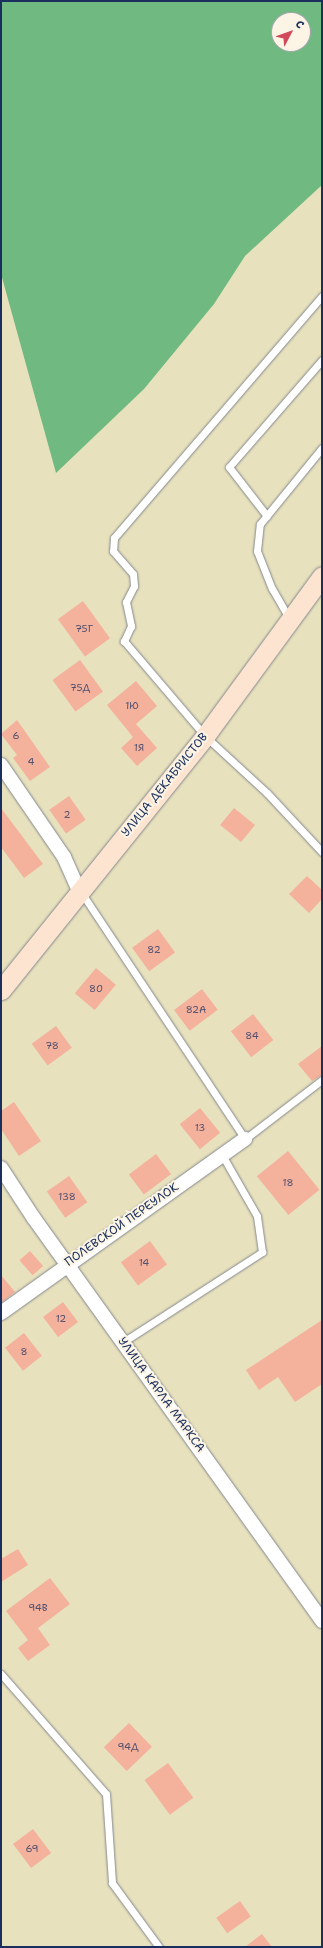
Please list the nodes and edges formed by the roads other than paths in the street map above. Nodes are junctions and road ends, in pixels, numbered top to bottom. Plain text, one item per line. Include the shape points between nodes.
1 (322, 296) edge
2 (322, 360) edge
3 (322, 448) edge
4 (267, 516) junction
5 (322, 576) edge
6 (290, 620) junction
7 (205, 736) junction
8 (1, 765) edge
9 (322, 852) edge
10 (79, 890) junction
11 (1, 990) edge
12 (322, 1080) edge
13 (245, 1139) junction
14 (222, 1155) junction
15 (1, 1168) edge
16 (68, 1264) junction
17 (1, 1313) edge
18 (123, 1342) junction
19 (322, 1621) edge
20 (1, 1674) edge
21 (159, 1947) edge

1 - 7 lane via 114,538 113,551 134,574 134,586 126,602 131,626 124,641
2 - 4 lane via 229,467
3 - 4 lane
4 - 6 lane via 260,524 257,551 272,589
5 - 6 street, УЛИЦА ДЕКАБРИСТОВ
6 - 7 street, УЛИЦА ДЕКАБРИСТОВ
7 - 9 lane via 267,793
7 - 10 street, УЛИЦА ДЕКАБРИСТОВ
8 - 10 street via 64,857
10 - 11 street, УЛИЦА ДЕКАБРИСТОВ
10 - 13 lane
12 - 13 lane
13 - 14 street, ПОЛЕВСКОЙ ПЕРЕУЛОК
14 - 16 street, ПОЛЕВСКОЙ ПЕРЕУЛОК
14 - 18 lane via 257,1216 262,1252
15 - 16 street, УЛИЦА КАРЛА МАРКСА via 32,1218
16 - 17 street, ПОЛЕВСКОЙ ПЕРЕУЛОК
16 - 18 street, УЛИЦА КАРЛА МАРКСА
18 - 19 street, УЛИЦА КАРЛА МАРКСА
20 - 21 lane via 106,1794 112,1883

